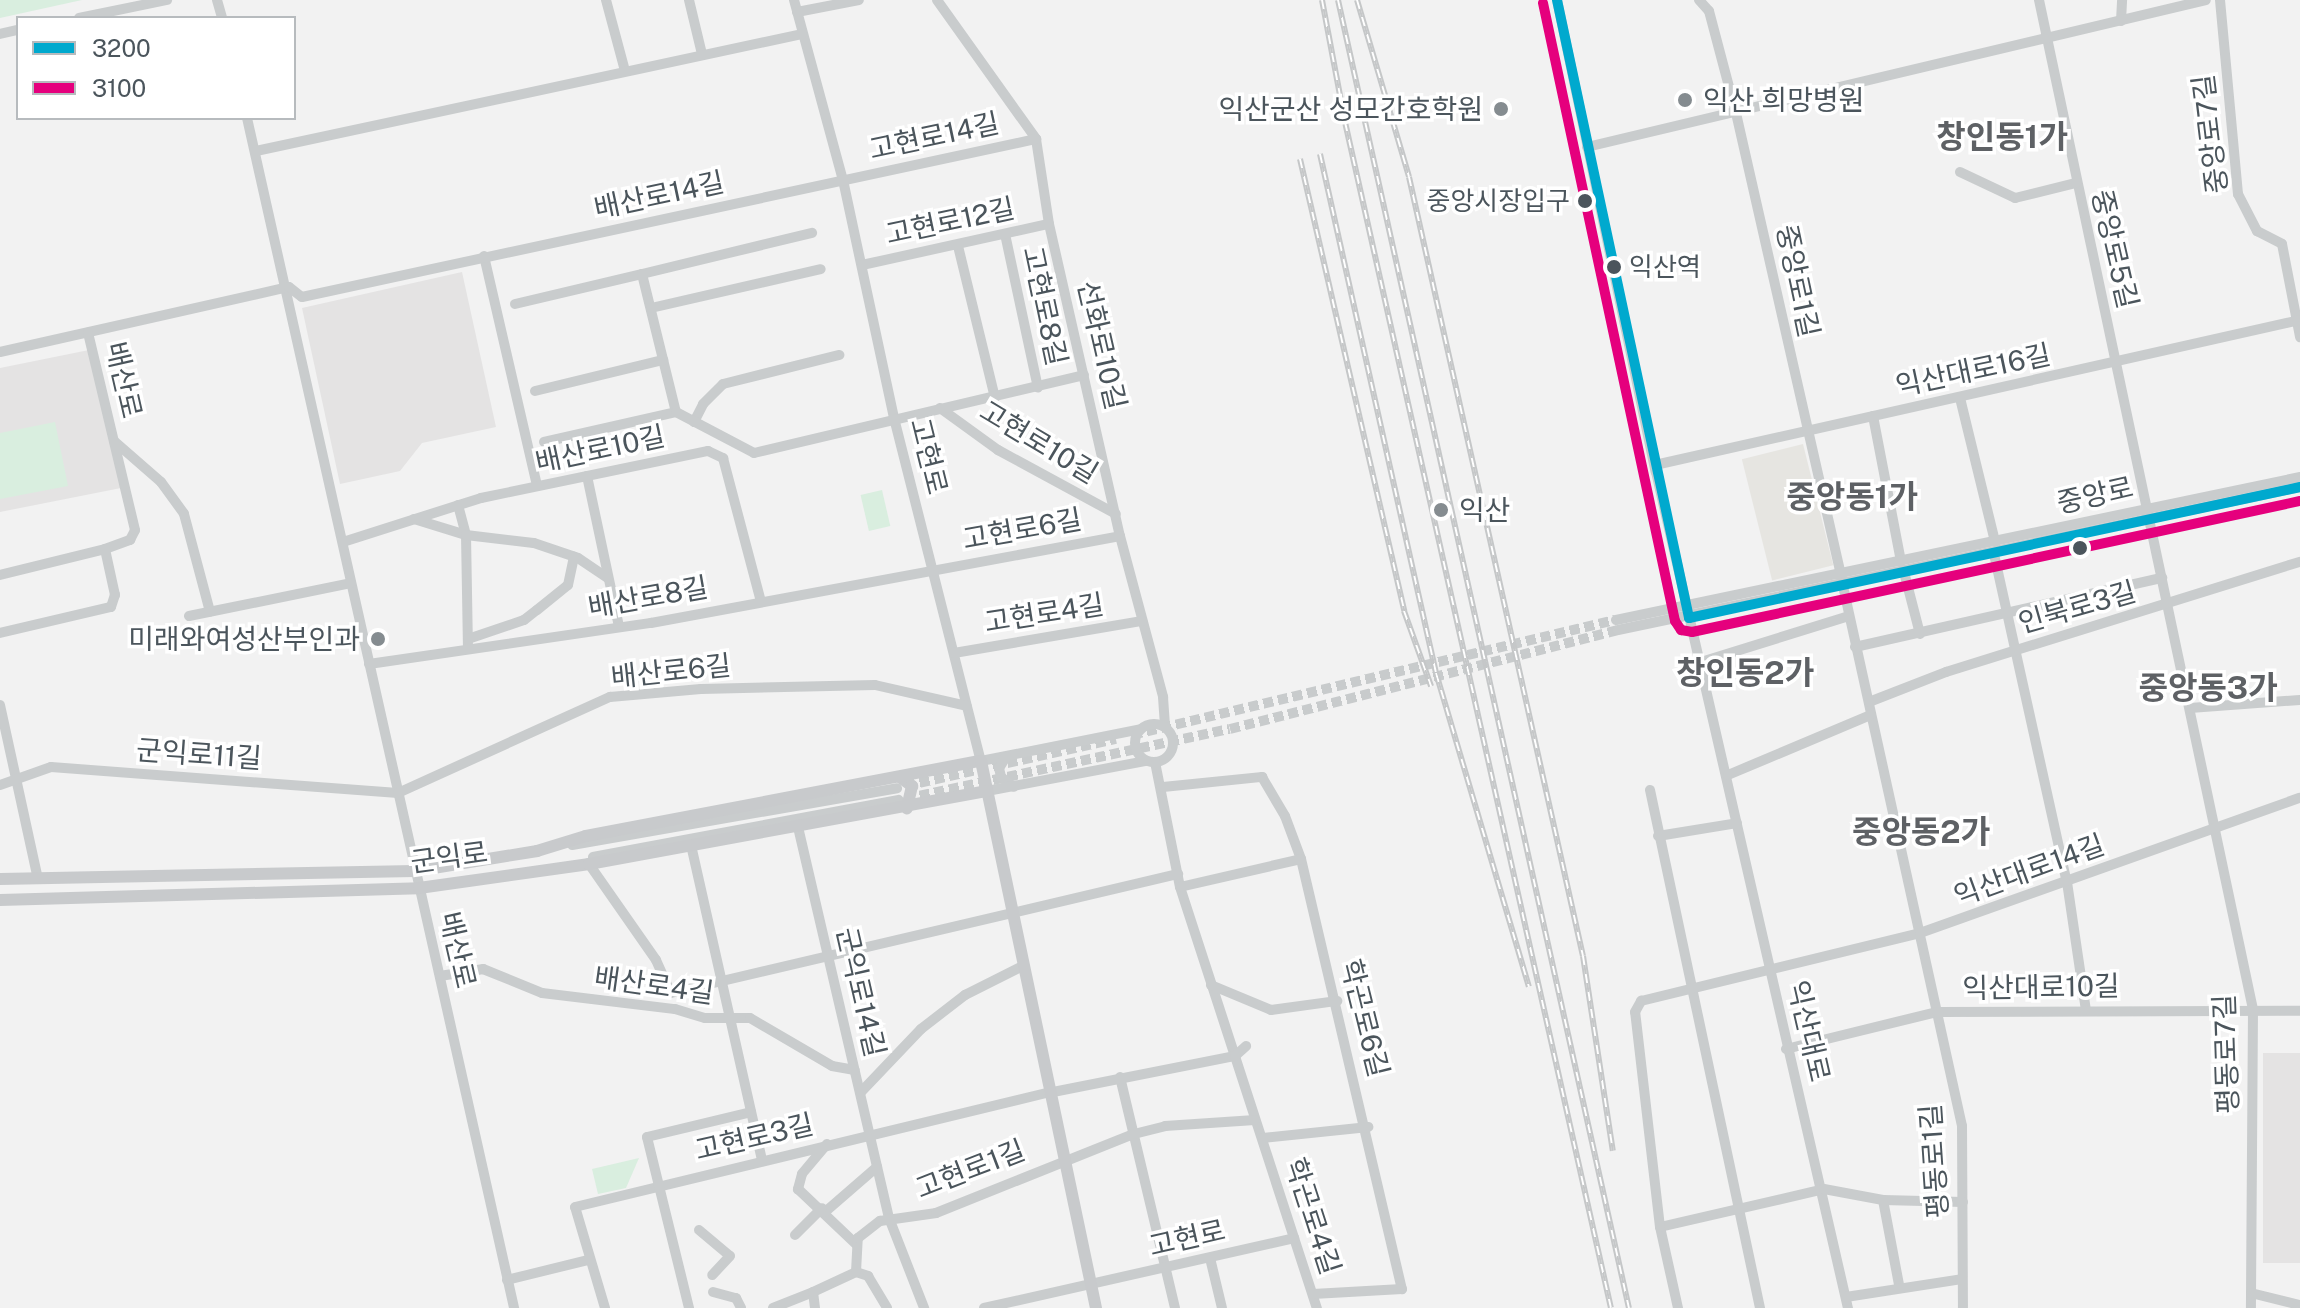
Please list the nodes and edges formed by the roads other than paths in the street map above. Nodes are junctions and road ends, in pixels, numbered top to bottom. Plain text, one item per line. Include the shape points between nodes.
1 (167, 0) edge
2 (606, 0) edge
3 (689, 0) edge
4 (794, 0) edge
5 (859, 0) edge
6 (937, 0) edge
7 (1557, 0) edge
8 (1699, 0) edge
9 (2039, 0) edge
10 (2122, 0) edge
11 (2206, 0) edge
12 (2220, 0) edge
13 (797, 12) junction
14 (89, 16) edge
15 (2121, 21) junction
16 (802, 34) junction
17 (2047, 38) junction
18 (702, 54) junction
19 (625, 71) junction
20 (1736, 113) junction
21 (248, 120) edge
22 (1036, 139) junction
23 (1587, 147) junction
24 (256, 151) junction
25 (1960, 172) dead end
26 (843, 180) junction
27 (2076, 183) junction
28 (1049, 224) junction
29 (812, 233) dead end
30 (1005, 234) junction
31 (958, 246) junction
32 (484, 256) junction
33 (862, 265) junction
34 (821, 269) dead end
35 (642, 274) junction
36 (289, 287) junction
37 (515, 304) dead end
38 (651, 308) junction
39 (2298, 320) edge
40 (88, 333) junction
41 (2300, 337) edge
42 (0, 352) edge
43 (839, 355) dead end
44 (663, 360) junction
45 (2116, 362) junction
46 (1084, 375) junction
47 (1038, 388) junction
48 (535, 391) dead end
49 (995, 398) junction
50 (1960, 398) junction
51 (940, 408) junction
52 (676, 412) junction
53 (1873, 416) junction
54 (894, 418) junction
55 (694, 422) junction
56 (1806, 431) junction
57 (113, 439) junction
58 (544, 442) dead end
59 (1655, 465) junction
60 (587, 476) junction
61 (2300, 477) edge
62 (537, 486) junction
63 (2300, 487) edge
64 (458, 505) junction
65 (2150, 513) junction
66 (1116, 514) junction
67 (414, 519) junction
68 (466, 535) junction
69 (1120, 536) junction
70 (343, 542) junction
71 (1994, 548) junction
72 (105, 549) junction
73 (574, 557) junction
74 (2300, 562) edge
75 (1903, 567) junction
76 (933, 570) junction
77 (0, 575) edge
78 (608, 578) junction
79 (2162, 578) junction
80 (1842, 581) junction
81 (351, 583) junction
82 (761, 602) junction
83 (1687, 606) junction
84 (2167, 607) junction
85 (210, 612) junction
86 (2007, 613) junction
87 (189, 616) dead end
88 (1849, 616) junction
89 (1689, 618) junction
90 (1142, 621) junction
91 (619, 627) junction
92 (0, 633) edge
93 (1920, 634) junction
94 (468, 644) junction
95 (1855, 647) junction
96 (2015, 650) junction
97 (954, 653) junction
98 (1701, 662) junction
99 (369, 664) junction
100 (2300, 700) edge
101 (1869, 702) junction
102 (0, 705) edge
103 (967, 706) junction
104 (2190, 708) junction
105 (1871, 715) junction
106 (1165, 727) junction
107 (1141, 729) junction
108 (4, 737) edge
109 (1006, 757) junction
110 (981, 761) junction
111 (1151, 762) junction
112 (1728, 775) junction
113 (17, 780) junction
114 (899, 783) junction
115 (0, 785) edge
116 (1014, 787) junction
117 (1163, 787) junction
118 (1650, 790) dead end
119 (987, 791) junction
120 (398, 793) junction
121 (2300, 798) edge
122 (903, 804) junction
123 (1737, 823) junction
124 (798, 827) junction
125 (2217, 827) junction
126 (1658, 836) junction
127 (691, 845) junction
128 (1301, 859) junction
129 (589, 864) junction
130 (544, 867) junction
131 (415, 871) junction
132 (1178, 874) junction
133 (0, 879) edge
134 (38, 879) junction
135 (2067, 882) junction
136 (1180, 887) junction
137 (419, 888) junction
138 (0, 900) edge
139 (1010, 913) junction
140 (1920, 933) junction
141 (828, 954) junction
142 (1021, 967) junction
143 (1771, 970) junction
144 (440, 976) junction
145 (721, 981) junction
146 (1211, 985) junction
147 (1690, 989) junction
148 (1337, 1001) junction
149 (2253, 1009) junction
150 (2086, 1010) junction
151 (2300, 1011) edge
152 (1937, 1012) junction
153 (730, 1019) junction
154 (1246, 1046) dead end
155 (1786, 1049) junction
156 (1235, 1056) junction
157 (855, 1070) junction
158 (1120, 1077) junction
159 (861, 1092) junction
160 (1048, 1093) junction
161 (751, 1112) junction
162 (1255, 1120) junction
163 (1368, 1127) junction
164 (1134, 1134) junction
165 (869, 1136) junction
166 (1263, 1138) junction
167 (827, 1144) junction
168 (1063, 1159) junction
169 (762, 1160) junction
170 (877, 1167) junction
171 (660, 1185) junction
172 (1824, 1189) junction
173 (1883, 1200) junction
174 (1963, 1202) junction
175 (1738, 1209) junction
176 (824, 1210) junction
177 (889, 1218) junction
178 (1660, 1227) junction
179 (699, 1230) dead end
180 (795, 1235) dead end
181 (1294, 1238) junction
182 (856, 1244) junction
183 (1210, 1258) junction
184 (588, 1260) junction
185 (1168, 1268) junction
186 (856, 1272) junction
187 (712, 1275) dead end
188 (1962, 1279) junction
189 (507, 1280) junction
190 (1091, 1284) junction
191 (1899, 1285) junction
192 (713, 1292) dead end
193 (813, 1292) junction
194 (2251, 1293) junction
195 (1313, 1294) junction
196 (1847, 1302) edge
197 (2300, 1305) edge
198 (514, 1308) edge
199 (605, 1308) edge
200 (689, 1308) edge
201 (741, 1308) edge
202 (773, 1308) edge
203 (815, 1308) edge
204 (887, 1308) edge
205 (924, 1308) edge
206 (984, 1308) edge
207 (1096, 1308) edge
208 (1175, 1308) edge
209 (1222, 1308) edge
210 (1317, 1308) edge
211 (1678, 1308) edge
212 (1760, 1308) edge
213 (1963, 1308) edge
214 (2251, 1308) edge

1 - 14 street
2 - 19 street
3 - 18 street
4 - 13 street, 고현로
5 - 13 street
6 - 22 street, 선화로10길
7 - 23 street, 익산대로
8 - 20 street, 중앙로1길 via 1709,11
9 - 17 street, 중앙로5길
10 - 15 street
11 - 15 street
12 - 39 street, 중앙로7길 via 2238,194 2257,231 2282,244
13 - 16 street, 고현로
15 - 17 street
16 - 18 street
16 - 26 street, 고현로
17 - 20 street
17 - 27 street, 중앙로5길
18 - 19 street
19 - 24 street
20 - 23 street
20 - 56 street, 중앙로1길
21 - 24 street, 배산로
22 - 26 street, 고현로14길
22 - 28 street, 선화로10길
23 - 59 street, 익산대로
24 - 36 street, 배산로
25 - 27 street via 2015,198
26 - 32 street, 배산로14길
26 - 33 street, 고현로
27 - 45 street, 중앙로5길
28 - 30 street, 고현로12길
28 - 46 street, 선화로10길
29 - 35 street
30 - 31 street, 고현로12길
30 - 47 street, 고현로8길
31 - 33 street, 고현로12길
31 - 49 street
32 - 36 street, 배산로14길 via 302,297
32 - 62 street
33 - 54 street, 고현로
34 - 38 street
35 - 37 street
35 - 38 street
36 - 40 street, 배산로
36 - 70 street, 배산로
38 - 44 street
39 - 41 street, 중앙로7길
39 - 45 street, 익산대로16길
40 - 42 street
40 - 57 street, 배산로
43 - 55 street via 723,384
44 - 48 street
44 - 52 street
45 - 50 street, 익산대로16길
45 - 65 street, 중앙로5길
46 - 47 street, 고현로8길
46 - 66 street, 선화로10길
47 - 49 street, 고현로8길
49 - 51 street, 고현로8길
50 - 53 street, 익산대로16길
50 - 71 street
51 - 54 street, 고현로8길
51 - 66 street, 고현로10길 via 998,450
52 - 55 street, 고현로8길
52 - 58 street
53 - 56 street, 익산대로16길
53 - 75 street
54 - 55 street, 고현로8길 via 754,453
54 - 76 street, 고현로
56 - 59 street, 익산대로16길
56 - 80 street, 중앙로1길
57 - 72 street via 135,530 130,540
57 - 85 street, 배산로 via 161,482 184,514
59 - 83 street, 익산대로
60 - 62 street, 배산로10길
60 - 78 street
60 - 82 street, 배산로10길 via 708,451 723,458
61 - 65 street, 중앙로
62 - 64 street, 배산로10길
63 - 65 street, 중앙로
64 - 67 street, 배산로10길
64 - 68 street
65 - 71 street, 중앙로
65 - 79 street, 평동로7길
66 - 69 street, 선화로10길
67 - 68 street
67 - 70 street, 배산로10길
68 - 73 street via 534,543
68 - 94 street
69 - 76 street, 고현로6길
69 - 90 street, 선화로10길
70 - 81 street, 배산로
71 - 75 street, 중앙로
71 - 86 street
72 - 77 street
72 - 92 street via 115,595 111,607
73 - 78 street
73 - 94 street via 568,585 524,620
74 - 84 street, 인북로3길
75 - 80 street, 중앙로
75 - 93 street
76 - 82 street, 배산로8길
76 - 97 street, 고현로
78 - 91 street
79 - 84 street, 평동로7길
79 - 86 street
80 - 83 street, 중앙로
80 - 88 street
80 - 89 street, 중앙로
81 - 85 street
81 - 99 street, 배산로
82 - 91 street, 배산로8길
83 - 89 street, 익산대로
83 - 89 street, 중앙로 via 1617,625
84 - 96 street, 인북로3길
84 - 104 street, 평동로7길
85 - 87 street
86 - 93 street
86 - 96 street
88 - 95 street
88 - 98 street
89 - 98 street, 익산대로
90 - 97 street, 고현로4길
90 - 106 street, 선화로10길 via 1163,697
91 - 94 street, 배산로8길
93 - 95 street
94 - 99 street, 배산로8길
95 - 101 street
96 - 101 street, 인북로3길
96 - 135 street
97 - 103 street, 고현로
98 - 112 street, 익산대로
99 - 120 street, 배산로
100 - 104 street
101 - 105 street
102 - 108 street
103 - 110 street, 고현로
103 - 120 street, 배산로6길 via 875,685 610,697
104 - 125 street, 평동로7길
105 - 112 street
105 - 140 street
106 - 107 street
106 - 111 street via 1173,737 1172,750
107 - 109 street
107 - 111 street via 1135,746
108 - 113 street
109 - 110 street
109 - 116 street via 1001,777
110 - 114 main road, 군익로
110 - 119 main road, 고현로
111 - 116 street
111 - 117 street, 학곤로4길
112 - 123 street, 익산대로
113 - 115 street, 군익로11길
113 - 120 street, 군익로11길 via 51,767
113 - 134 street
114 - 122 main road via 912,786
114 - 131 main road, 군익로
116 - 119 street
117 - 128 street, 학곤로6길 via 1262,777 1285,816
117 - 132 street, 학곤로4길
118 - 126 street
119 - 122 main road
119 - 139 main road, 고현로
120 - 131 street, 배산로
121 - 125 street, 익산대로14길
122 - 124 main road
122 - 130 street, 군익로
123 - 126 street
123 - 143 street, 익산대로
124 - 127 main road
124 - 141 street, 군익로14길
125 - 135 street, 익산대로14길
125 - 149 street, 평동로7길
126 - 147 street
127 - 129 main road
127 - 145 street
128 - 136 street
128 - 148 street, 학곤로6길
129 - 130 main road
129 - 145 street via 656,960 671,993
130 - 137 main road, 군익로
131 - 134 main road, 군익로
131 - 137 street, 배산로
132 - 136 street, 학곤로4길
132 - 139 street
133 - 134 main road, 군익로
135 - 140 street, 익산대로14길
135 - 150 street
136 - 146 street, 학곤로4길
137 - 138 main road, 군익로
137 - 144 street, 배산로
139 - 141 street
139 - 142 main road, 고현로
140 - 143 street, 익산대로14길
140 - 152 street
141 - 145 street
141 - 157 street, 군익로14길
142 - 159 street via 965,995 921,1029
142 - 160 main road, 고현로
143 - 147 street, 익산대로14길
143 - 155 street, 익산대로
144 - 153 street, 배산로4길 via 483,969 542,993
144 - 189 street, 배산로
145 - 153 street
146 - 148 street via 1271,1010
146 - 156 street, 학곤로4길
147 - 175 street
147 - 178 street, 익산대로14길 via 1641,1001 1635,1012
148 - 163 street, 학곤로6길
149 - 150 street, 익산대로10길
149 - 151 street, 익산대로10길
149 - 194 street, 평동로7길
150 - 152 street, 익산대로10길
152 - 155 street, 익산대로10길
152 - 174 street, 평동로1길 via 1962,1126
153 - 157 street, 배산로4길 via 750,1018 832,1066
153 - 161 street
154 - 156 street
155 - 172 street, 익산대로
156 - 158 street
156 - 162 street, 학곤로4길
157 - 159 street, 군익로14길
158 - 160 street
158 - 164 street
159 - 165 street, 군익로14길
160 - 165 street, 고현로3길
160 - 168 main road, 고현로
161 - 169 street
161 - 171 street via 647,1137
162 - 164 street via 1165,1126
162 - 166 street, 학곤로4길
163 - 166 street, 학곤로4길
163 - 195 street, 학곤로6길 via 1402,1289
164 - 168 street
164 - 185 street
165 - 167 street, 고현로3길
165 - 170 street, 군익로14길
166 - 181 street, 학곤로4길
167 - 169 street, 고현로3길
167 - 176 street via 797,1184
168 - 177 street, 고현로1길 via 936,1213
168 - 190 main road, 고현로
169 - 171 street, 고현로3길
170 - 176 street
170 - 177 street, 군익로14길
171 - 184 street, 고현로3길 via 575,1207
171 - 200 street
172 - 173 street
172 - 175 street
172 - 196 street, 익산대로
173 - 174 street
173 - 191 street
174 - 188 street, 평동로1길
175 - 178 street
175 - 212 street
176 - 180 street
176 - 182 street
177 - 182 street, 고현로1길 via 867,1230
177 - 205 street, 군익로14길
178 - 211 street, 익산대로14길
179 - 187 street via 730,1256
181 - 183 street, 고현로
181 - 195 street, 학곤로4길
182 - 186 street
183 - 185 street, 고현로
183 - 209 street
184 - 189 street
184 - 199 street, 고현로3길
185 - 190 street, 고현로
185 - 208 street
186 - 193 street
186 - 204 street via 868,1276
188 - 191 street, 익산대로
188 - 213 street, 평동로1길
189 - 198 street, 배산로
190 - 206 street
190 - 207 main road, 고현로
191 - 196 street, 익산대로
192 - 201 street via 736,1298
193 - 202 street
193 - 203 street
194 - 197 street
194 - 214 street, 평동로7길
195 - 210 street, 학곤로4길

